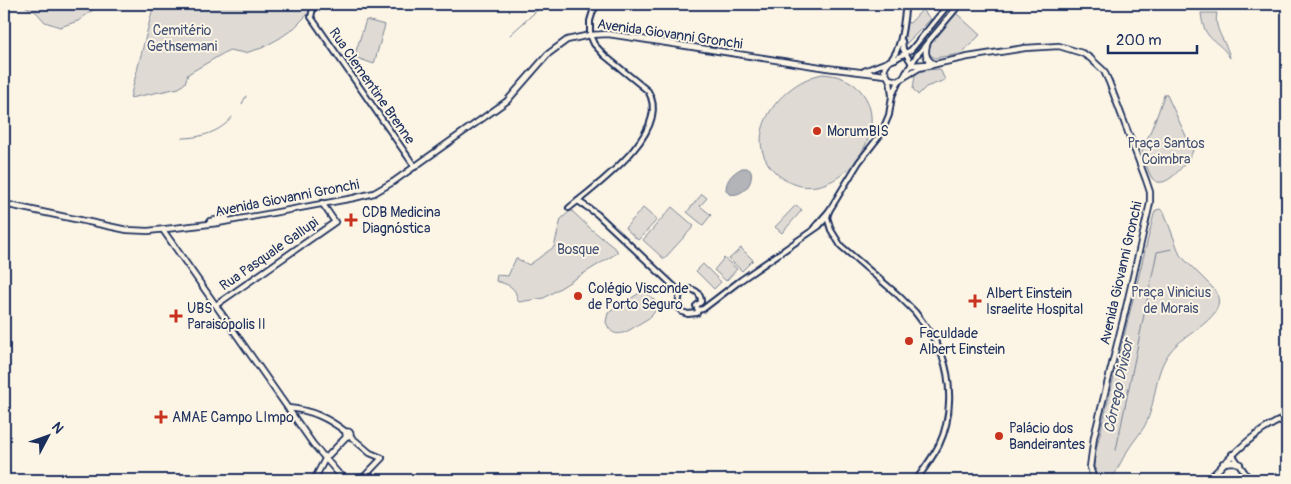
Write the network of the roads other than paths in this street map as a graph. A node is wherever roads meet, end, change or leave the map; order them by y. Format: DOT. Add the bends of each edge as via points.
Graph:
graph roads {
  1 [pos="314,4"];
  2 [pos="598,4"];
  3 [pos="906,4"];
  4 [pos="949,4"];
  5 [pos="960,4"];
  6 [pos="945,9"];
  7 [pos="950,15"];
  8 [pos="590,34"];
  9 [pos="901,34"];
  10 [pos="928,42"];
  11 [pos="908,53"];
  12 [pos="916,57"];
  13 [pos="891,60"];
  14 [pos="937,64"];
  15 [pos="912,65"];
  16 [pos="861,72"];
  17 [pos="905,75"];
  18 [pos="885,76"];
  19 [pos="890,80"];
  20 [pos="899,81"];
  21 [pos="892,96"];
  22 [pos="415,167"];
  23 [pos="578,201"];
  24 [pos="322,203"];
  25 [pos="4,204"];
  26 [pos="829,211"];
  27 [pos="232,218"];
  28 [pos="827,218"];
  29 [pos="218,223"];
  30 [pos="607,224"];
  31 [pos="197,225"];
  32 [pos="830,225"];
  33 [pos="820,226"];
  34 [pos="814,228"];
  35 [pos="163,230"];
  36 [pos="680,292"];
  37 [pos="702,300"];
  38 [pos="714,300"];
  39 [pos="216,305"];
  40 [pos="698,310"];
  41 [pos="288,408"];
  42 [pos="300,409"];
  43 [pos="293,416"];
  44 [pos="1287,417"];
  45 [pos="348,435"];
  46 [pos="1232,454"];
  47 [pos="325,459"];
  48 [pos="1223,463"];
  49 [pos="1240,464"];
  50 [pos="363,479"];
  51 [pos="1210,479"];
  52 [pos="314,480"];
  53 [pos="347,480"];
  54 [pos="916,480"];
  55 [pos="1094,480"];
  56 [pos="1250,480"];
  1 -- 22 [label="street, Rua Clementine Brenne" via="311,17"];
  2 -- 8 [label="street" via="591,16"];
  3 -- 9 [label="street"];
  4 -- 6 [label="street"];
  5 -- 7 [label="street"];
  6 -- 7 [label="street" via="950,11"];
  6 -- 11 [label="street"];
  7 -- 10 [label="street"];
  8 -- 16 [label="main road, Avenida Giovanni Gronchi"];
  8 -- 22 [label="main road, Avenida Giovanni Gronchi" via="560,44 507,101"];
  8 -- 23 [label="street" via="599,51 648,91 654,112 632,152"];
  9 -- 11 [label="street" via="902,46"];
  9 -- 13 [label="street"];
  10 -- 12 [label="street"];
  10 -- 14 [label="main road" via="927,58"];
  11 -- 12 [label="street"];
  11 -- 13 [label="street"];
  11 -- 15 [label="street"];
  12 -- 15 [label="street"];
  13 -- 16 [label="main road"];
  13 -- 18 [label="main road" via="884,68"];
  14 -- 15 [label="main road, Avenida Giovanni Gronchi"];
  14 -- 17 [label="main road, Avenida Giovanni Gronchi"];
  14 -- 55 [label="main road, Avenida Giovanni Gronchi" via="1025,48 1050,45 1069,48 1090,58 1104,71 1125,122 1150,192 1150,207 1094,437 1090,467"];
  15 -- 17 [label="street"];
  16 -- 18 [label="main road, Avenida Giovanni Gronchi"];
  17 -- 20 [label="main road, Avenida Giovanni Gronchi"];
  18 -- 19 [label="main road"];
  19 -- 20 [label="main road"];
  19 -- 21 [label="street"];
  20 -- 21 [label="street"];
  21 -- 26 [label="street" via="890,115 881,134 859,162"];
  22 -- 24 [label="main road, Avenida Giovanni Gronchi" via="380,189"];
  23 -- 30 [label="street"];
  23 -- 30 [label="street" via="569,208 576,205 586,207"];
  24 -- 27 [label="main road, Avenida Giovanni Gronchi"];
  24 -- 29 [label="main road, Avenida Giovanni Gronchi"];
  24 -- 39 [label="main road, Rua Pasquale Gallupi" via="335,222"];
  25 -- 35 [label="main road, Avenida Giovanni Gronchi" via="127,230"];
  26 -- 28 [label="street"];
  26 -- 34 [label="street"];
  27 -- 29 [label="main road"];
  27 -- 31 [label="main road, Avenida Giovanni Gronchi"];
  28 -- 32 [label="street"];
  28 -- 33 [label="street"];
  29 -- 31 [label="main road, Avenida Giovanni Gronchi"];
  30 -- 36 [label="street"];
  31 -- 35 [label="main road, Avenida Giovanni Gronchi"];
  32 -- 33 [label="street"];
  32 -- 54 [label="street" via="841,246 916,312 942,354 949,388 948,416 940,444"];
  33 -- 34 [label="street"];
  34 -- 38 [label="street"];
  35 -- 39 [label="main road"];
  36 -- 37 [label="street" via="692,289"];
  36 -- 40 [label="street" via="678,306 682,312 693,314"];
  37 -- 38 [label="street"];
  37 -- 40 [label="street" via="696,306"];
  38 -- 40 [label="street"];
  39 -- 41 [label="main road"];
  41 -- 42 [label="main road"];
  41 -- 43 [label="main road"];
  42 -- 43 [label="main road"];
  42 -- 45 [label="main road" via="324,417"];
  43 -- 47 [label="main road"];
  44 -- 46 [label="main road" via="1262,430"];
  45 -- 47 [label="main road"];
  45 -- 50 [label="main road" via="370,453 382,458"];
  46 -- 48 [label="main road"];
  46 -- 49 [label="street"];
  47 -- 52 [label="main road"];
  47 -- 53 [label="main road"];
  48 -- 49 [label="main road"];
  48 -- 51 [label="main road"];
  49 -- 56 [label="street"];
}
